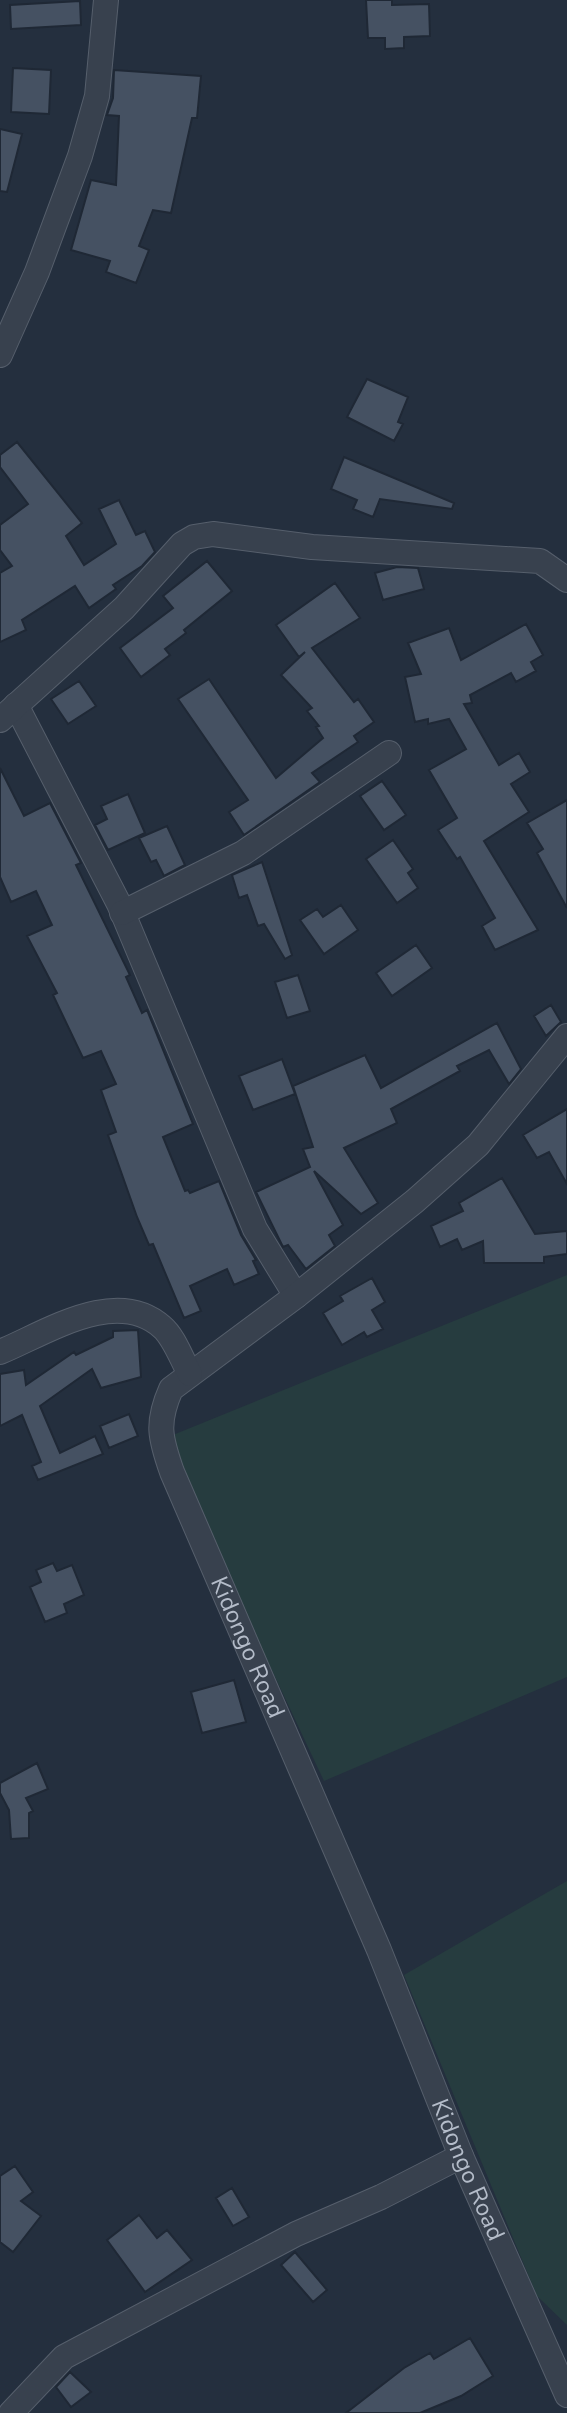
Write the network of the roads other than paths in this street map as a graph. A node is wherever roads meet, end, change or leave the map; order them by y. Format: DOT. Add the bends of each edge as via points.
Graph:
graph roads {
  1 [pos="106,0"];
  2 [pos="0,355"];
  3 [pos="567,580"];
  4 [pos="8,713"];
  5 [pos="389,753"];
  6 [pos="122,913"];
  7 [pos="567,1036"];
  8 [pos="296,1296"];
  9 [pos="0,1352"];
  10 [pos="190,1374"];
  11 [pos="461,2156"];
  12 [pos="567,2395"];
  13 [pos="11,2413"];
  1 -- 2 [label="street" via="97,96 80,156"];
  3 -- 4 [label="street" via="540,561 312,547 213,534 194,537"];
  4 -- 6 [label="street"];
  5 -- 6 [label="street" via="243,853"];
  6 -- 8 [label="street" via="255,1229"];
  7 -- 8 [label="street, Kidongo Road" via="478,1145"];
  8 -- 10 [label="street, Kidongo Road"];
  9 -- 10 [label="street" via="89,1315 131,1310 164,1328"];
  10 -- 11 [label="street, Kidongo Road" via="171,1388 163,1407 160,1440 379,1951"];
  11 -- 12 [label="street, Kidongo Road"];
  11 -- 13 [label="street" via="296,2234 64,2357"];
}
